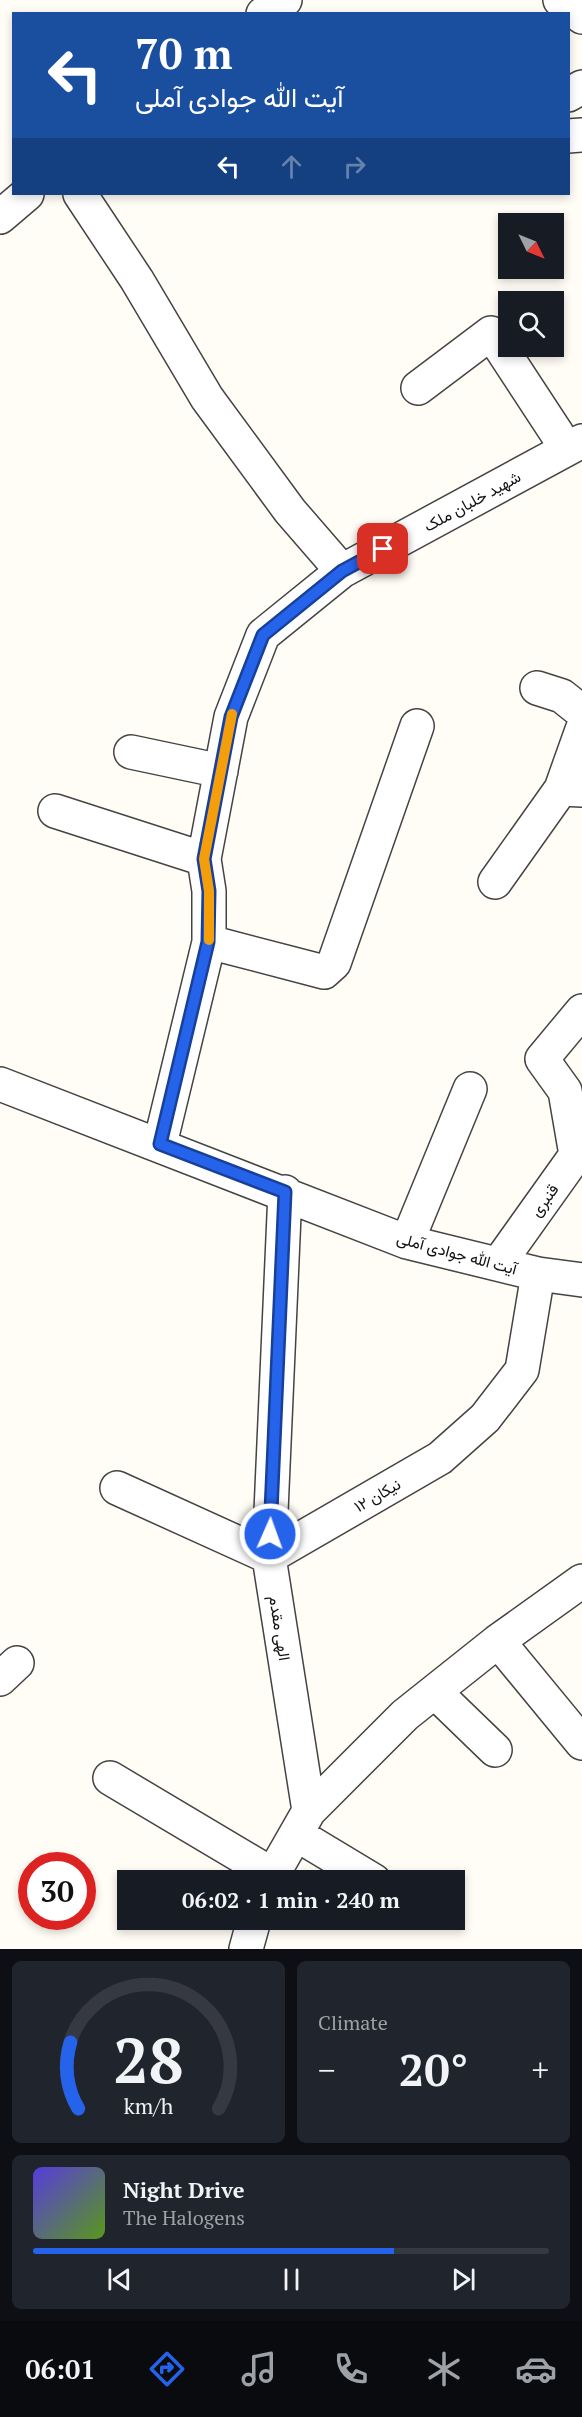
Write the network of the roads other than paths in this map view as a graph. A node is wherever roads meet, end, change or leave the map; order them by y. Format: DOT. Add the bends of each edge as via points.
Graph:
graph roads {
  1 [pos="285,0"];
  2 [pos="560,0"];
  3 [pos="266,12"];
  4 [pos="582,17"];
  5 [pos="26,195"];
  6 [pos="81,195"];
  7 [pos="0,217"];
  8 [pos="418,388"];
  9 [pos="574,445"];
  10 [pos="342,571"];
  11 [pos="537,688"];
  12 [pos="582,712"];
  13 [pos="417,726"];
  14 [pos="582,730"];
  15 [pos="131,753"];
  16 [pos="221,771"];
  17 [pos="572,789"];
  18 [pos="55,811"];
  19 [pos="204,859"];
  20 [pos="495,882"];
  21 [pos="208,942"];
  22 [pos="582,1011"];
  23 [pos="0,1084"];
  24 [pos="470,1089"];
  25 [pos="160,1144"];
  26 [pos="285,1192"];
  27 [pos="407,1242"];
  28 [pos="499,1263"];
  29 [pos="538,1274"];
  30 [pos="582,1280"];
  31 [pos="117,1488"];
  32 [pos="269,1557"];
  33 [pos="582,1581"];
  34 [pos="498,1641"];
  35 [pos="435,1692"];
  36 [pos="582,1743"];
  37 [pos="495,1750"];
  38 [pos="110,1778"];
  39 [pos="303,1822"];
  40 [pos="258,1870"];
  41 [pos="276,1870"];
  42 [pos="361,1870"];
  43 [pos="251,1930"];
  44 [pos="246,1949"];
  1 -- 3 [label="street"];
  2 -- 4 [label="street"];
  5 -- 7 [label="street"];
  6 -- 10 [label="street" via="207,398 290,511"];
  8 -- 9 [label="street" via="490,333"];
  9 -- 10 [label="street, شهید خلبان ملک"];
  10 -- 16 [label="street, شهید خلبان ملک" via="263,635 231,717"];
  11 -- 12 [label="street" via="562,696"];
  13 -- 21 [label="street" via="330,969 324,972"];
  14 -- 17 [label="street"];
  15 -- 16 [label="street"];
  16 -- 19 [label="street, شهید خلبان ملک"];
  17 -- 20 [label="street"];
  18 -- 19 [label="street"];
  19 -- 21 [label="street, شهید خلبان ملک" via="209,891"];
  21 -- 25 [label="street, شهید خلبان ملک"];
  22 -- 28 [label="street, قنبری" via="542,1059 565,1091 576,1155"];
  23 -- 25 [label="street, آیت الله جوادی آملی"];
  24 -- 27 [label="street"];
  25 -- 26 [label="street, آیت الله جوادی آملی"];
  26 -- 27 [label="street, آیت الله جوادی آملی"];
  26 -- 32 [label="street, الهی مقدم"];
  27 -- 28 [label="street, آیت الله جوادی آملی"];
  28 -- 29 [label="street, آیت الله جوادی آملی"];
  29 -- 30 [label="street, آیت الله جوادی آملی"];
  29 -- 32 [label="street, نیکان ۱۲" via="522,1370 485,1418 440,1458"];
  31 -- 32 [label="street"];
  32 -- 39 [label="street, الهی مقدم"];
  33 -- 34 [label="street"];
  34 -- 35 [label="street"];
  34 -- 36 [label="street"];
  35 -- 37 [label="street"];
  35 -- 39 [label="street" via="405,1715"];
  38 -- 40 [label="street"];
  39 -- 41 [label="street"];
  39 -- 42 [label="street"];
  43 -- 44 [label="street"];
}
